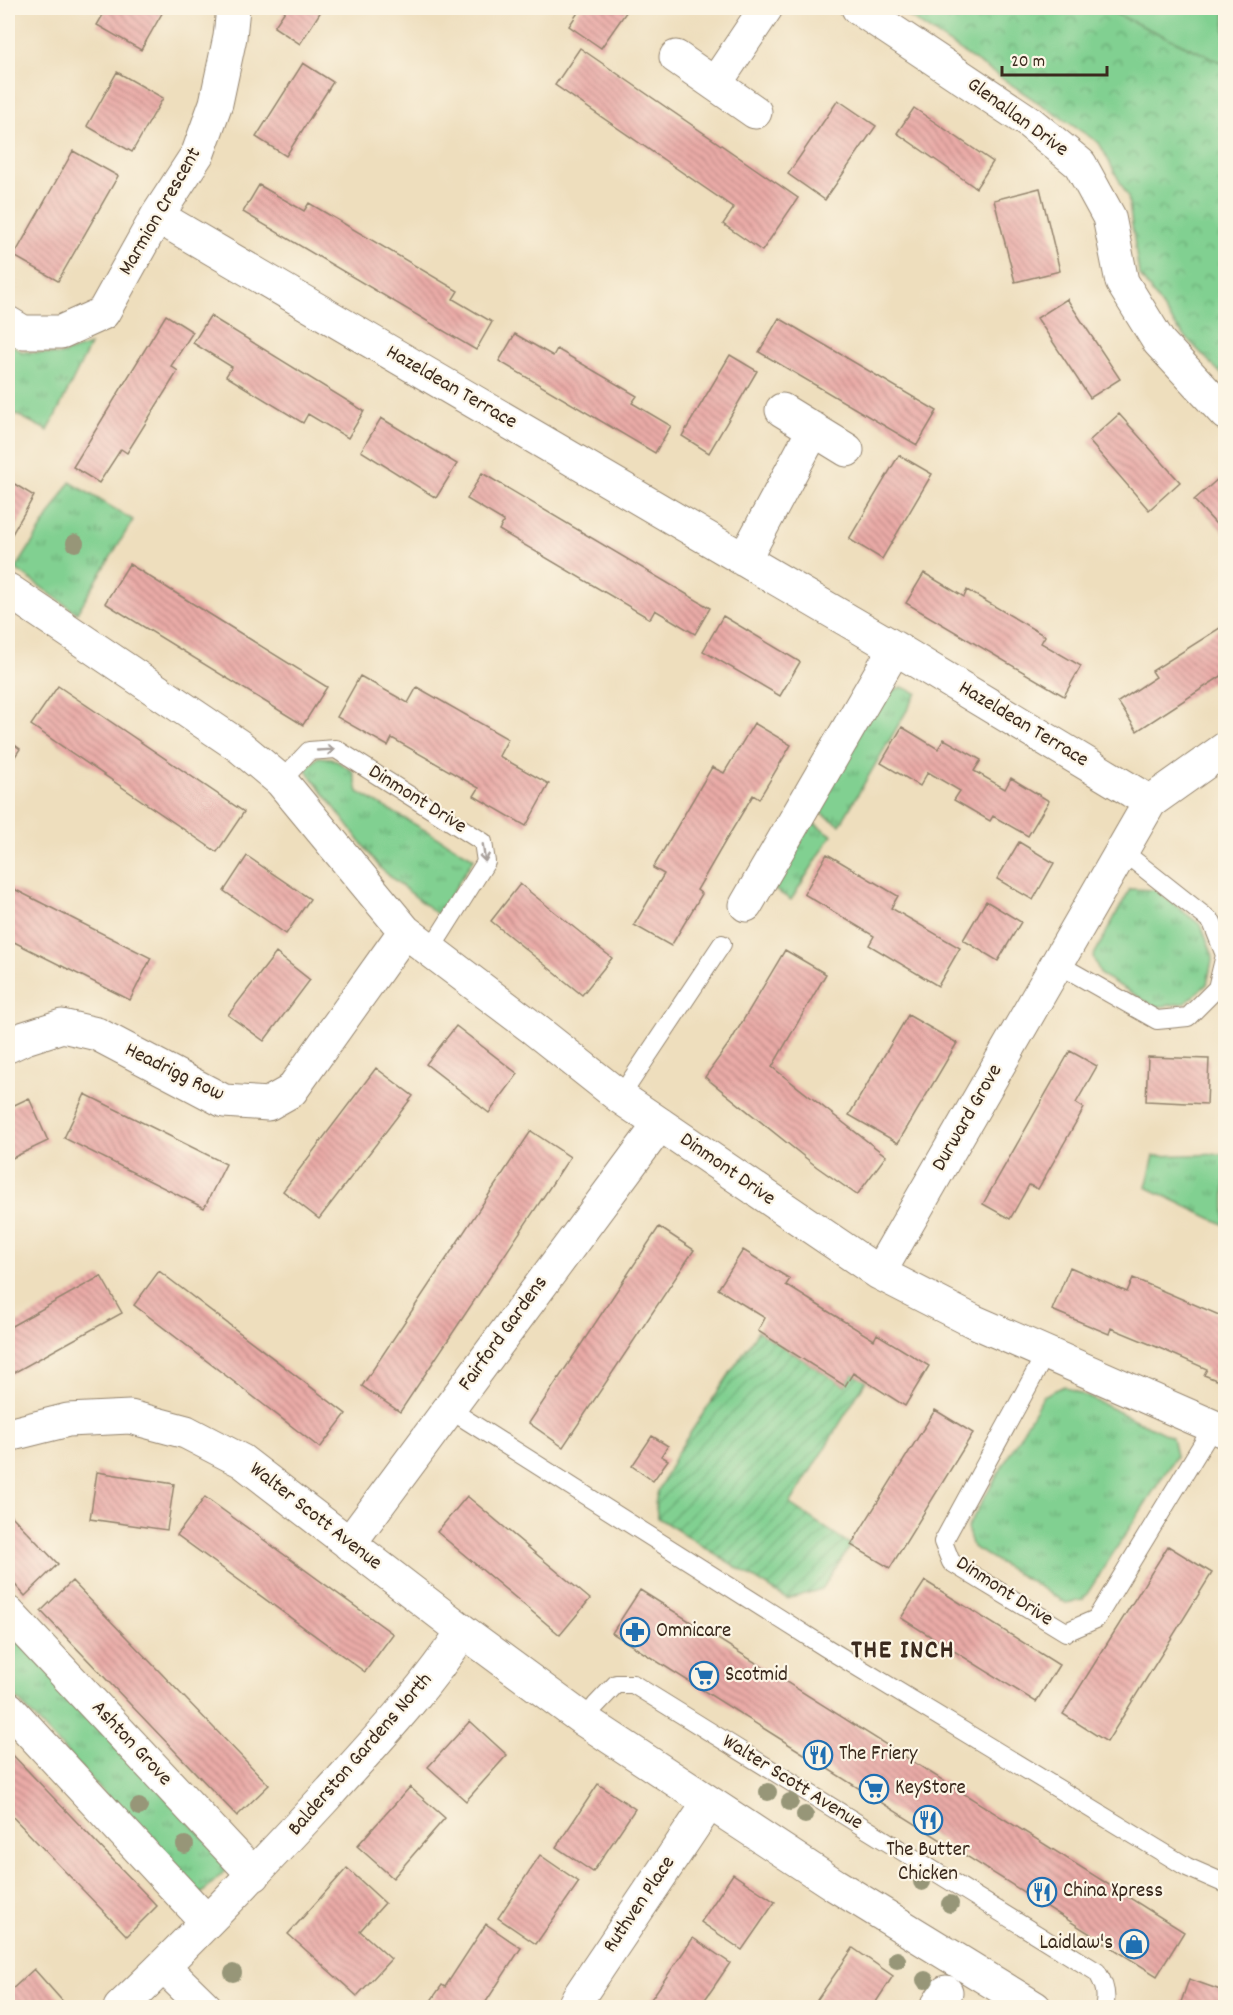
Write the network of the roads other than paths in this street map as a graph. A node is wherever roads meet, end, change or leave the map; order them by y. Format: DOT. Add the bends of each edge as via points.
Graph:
graph roads {
  1 [pos="233,8"];
  2 [pos="766,8"];
  3 [pos="858,8"];
  4 [pos="676,57"];
  5 [pos="715,84"];
  6 [pos="755,112"];
  7 [pos="157,216"];
  8 [pos="8,323"];
  9 [pos="782,410"];
  10 [pos="1226,414"];
  11 [pos="814,429"];
  12 [pos="847,450"];
  13 [pos="744,560"];
  14 [pos="8,590"];
  15 [pos="895,648"];
  16 [pos="1226,748"];
  17 [pos="281,782"];
  18 [pos="1150,802"];
  19 [pos="1121,850"];
  20 [pos="746,905"];
  21 [pos="418,940"];
  22 [pos="722,944"];
  23 [pos="1058,964"];
  24 [pos="8,1046"];
  25 [pos="620,1097"];
  26 [pos="660,1124"];
  27 [pos="879,1273"];
  28 [pos="1046,1353"];
  29 [pos="449,1409"];
  30 [pos="1219,1429"];
  31 [pos="8,1435"];
  32 [pos="349,1544"];
  33 [pos="8,1612"];
  34 [pos="464,1631"];
  35 [pos="8,1708"];
  36 [pos="584,1720"];
  37 [pos="709,1803"];
  38 [pos="254,1875"];
  39 [pos="1226,1884"];
  40 [pos="207,1922"];
  41 [pos="163,1966"];
  42 [pos="120,2007"];
  43 [pos="206,2007"];
  44 [pos="573,2007"];
  45 [pos="1035,2007"];
  46 [pos="1104,2007"];
  1 -- 7 [label="street, Marmion Crescent" via="216,103 198,153"];
  2 -- 5 [label="street"];
  3 -- 10 [label="street, Glenallan Drive" via="1029,122 1080,164 1109,217 1122,282 1159,342"];
  4 -- 5 [label="street"];
  5 -- 6 [label="street"];
  7 -- 8 [label="street, Marmion Crescent" via="103,313 61,333 22,332"];
  7 -- 13 [label="street, Hazeldean Terrace"];
  9 -- 11 [label="street"];
  11 -- 12 [label="street"];
  11 -- 13 [label="street"];
  13 -- 15 [label="street, Hazeldean Terrace"];
  14 -- 17 [label="street, Dinmont Drive" via="239,746"];
  15 -- 18 [label="street, Hazeldean Terrace"];
  15 -- 20 [label="street"];
  16 -- 18 [label="street, Durward Grove"];
  17 -- 21 [label="street, Dinmont Drive"];
  17 -- 21 [label="lane, Dinmont Drive, one-way" via="309,751 336,749 483,842 486,862"];
  18 -- 19 [label="street, Durward Grove"];
  19 -- 23 [label="street, Durward Grove"];
  19 -- 23 [label="lane" via="1212,922 1225,955 1217,988 1188,1017 1158,1020"];
  21 -- 24 [label="street, Headrigg Row" via="291,1091 268,1104 224,1101 97,1034 62,1026"];
  21 -- 25 [label="street, Dinmont Drive"];
  22 -- 25 [label="lane"];
  23 -- 27 [label="street, Durward Grove"];
  25 -- 26 [label="street, Dinmont Drive"];
  26 -- 27 [label="street, Dinmont Drive"];
  26 -- 29 [label="street, Fairford Gardens"];
  27 -- 28 [label="street, Dinmont Drive"];
  28 -- 30 [label="street, Dinmont Drive"];
  28 -- 30 [label="lane, Dinmont Drive" via="943,1542 951,1563 1066,1632 1096,1619"];
  29 -- 32 [label="street, Fairford Gardens"];
  29 -- 39 [label="lane" via="848,1661 1187,1867"];
  31 -- 32 [label="street, Walter Scott Avenue" via="68,1419 130,1417 186,1432 242,1461"];
  32 -- 34 [label="street, Walter Scott Avenue"];
  33 -- 38 [label="street, Ashton Grove"];
  34 -- 36 [label="street, Walter Scott Avenue"];
  34 -- 38 [label="street, Balderston Gardens North" via="399,1715"];
  35 -- 40 [label="street"];
  36 -- 37 [label="street, Walter Scott Avenue"];
  36 -- 46 [label="lane, Walter Scott Avenue" via="616,1684 633,1684 1097,1972 1104,1984"];
  37 -- 44 [label="street, Ruthven Place"];
  37 -- 45 [label="street, Walter Scott Avenue"];
  38 -- 40 [label="street, Balderston Gardens North"];
  40 -- 41 [label="street, Balderston Gardens North"];
  41 -- 42 [label="street, Balderston Gardens North"];
  41 -- 43 [label="street"];
}
